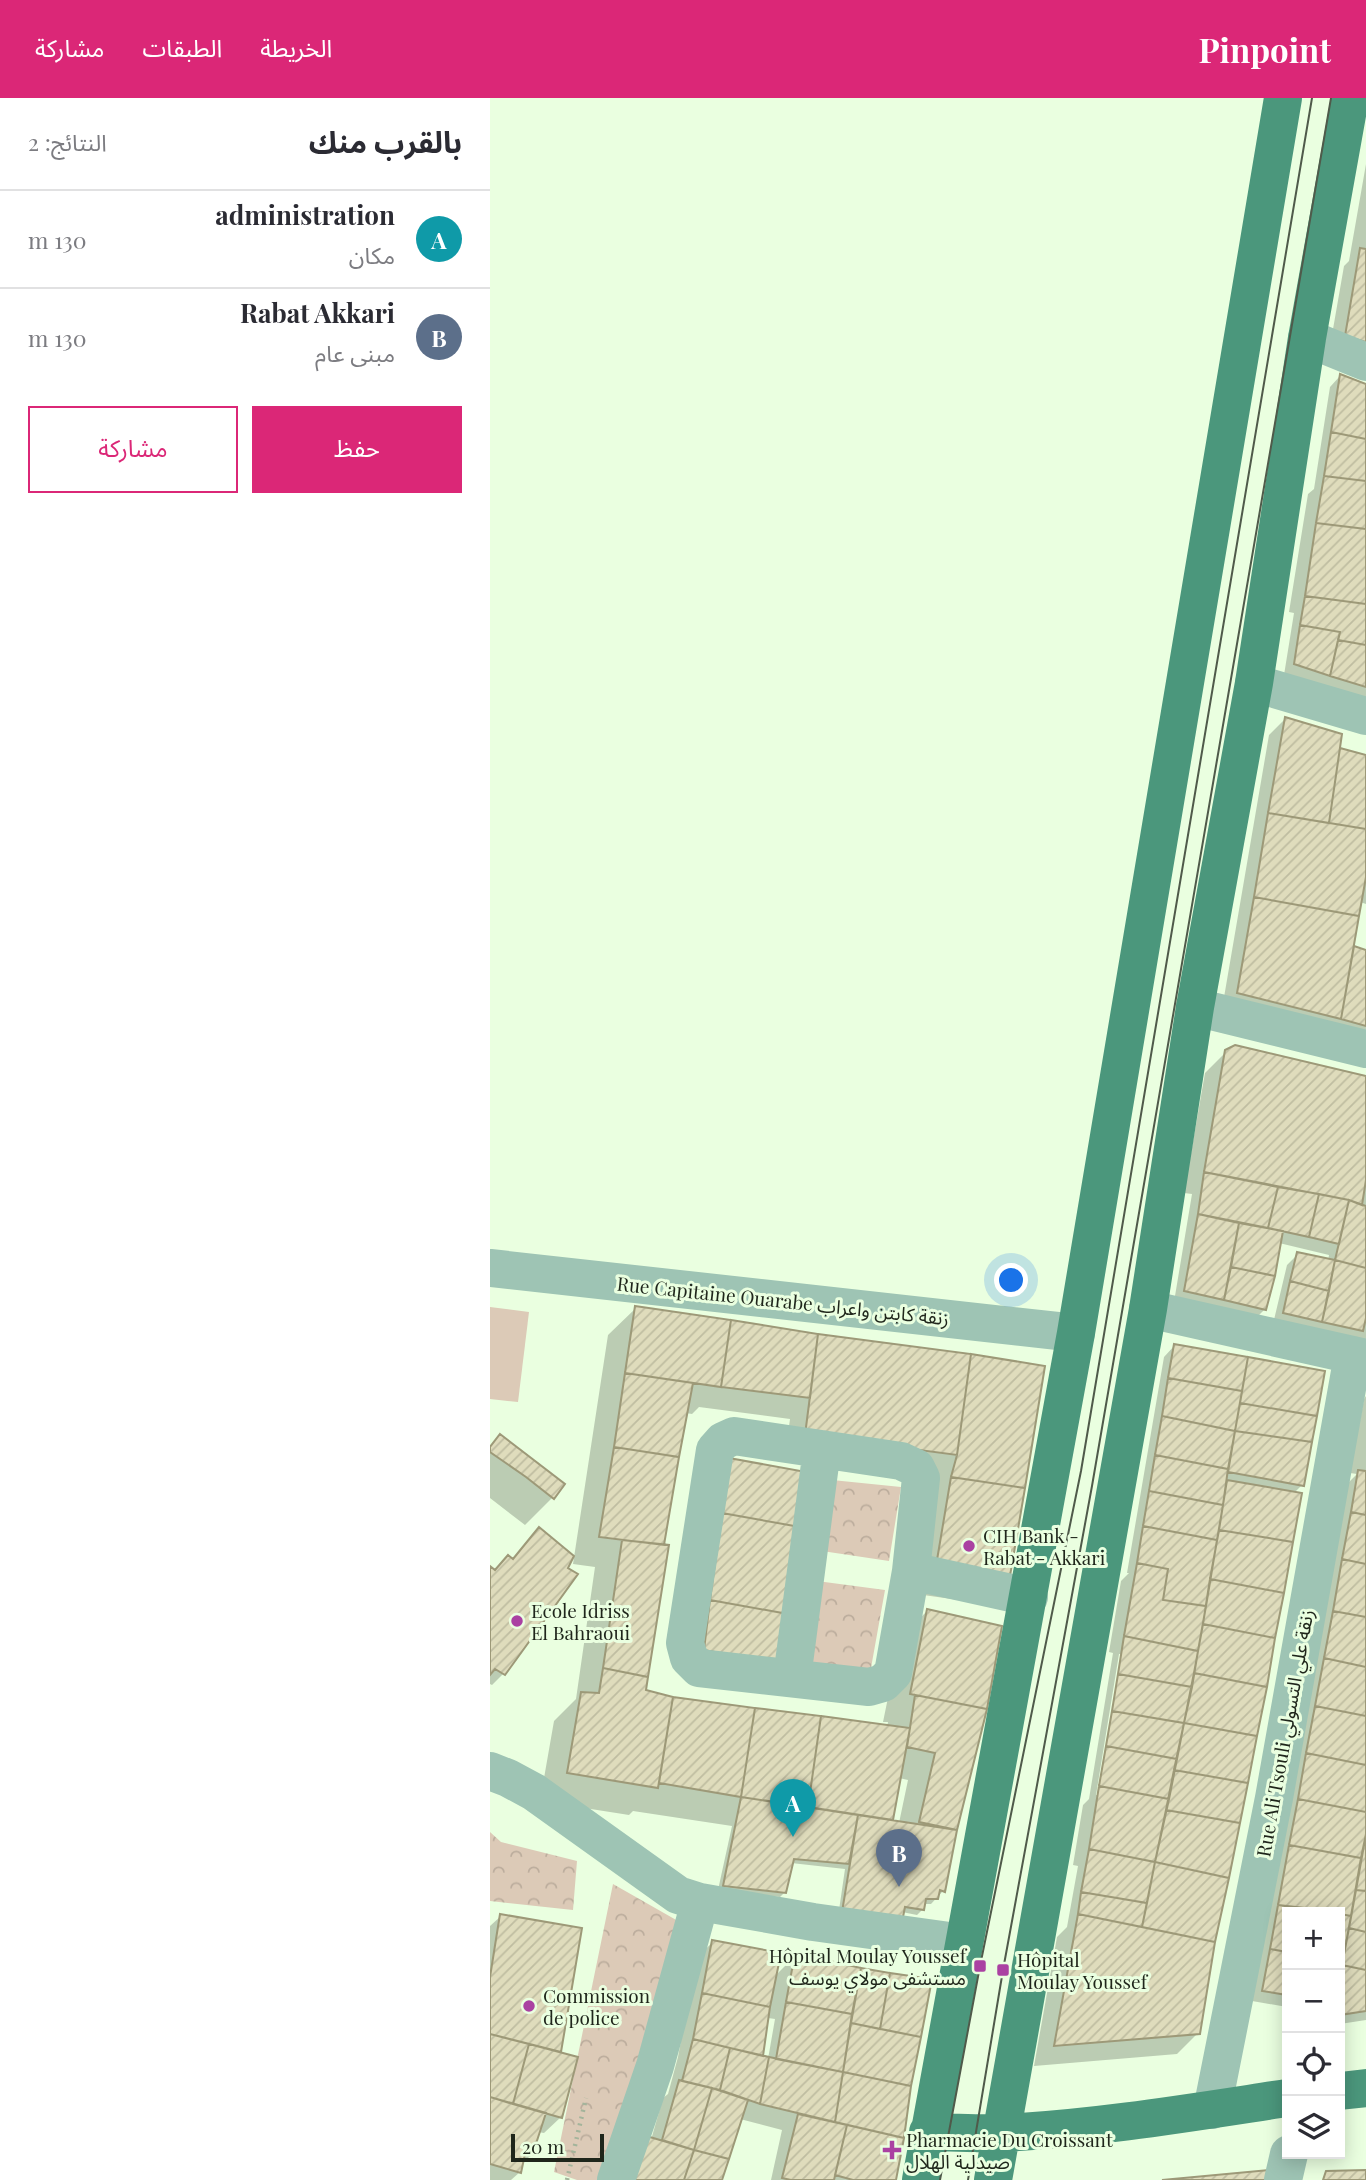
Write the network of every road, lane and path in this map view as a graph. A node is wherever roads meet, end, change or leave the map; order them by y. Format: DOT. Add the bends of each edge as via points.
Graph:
graph roads {
  1 [pos="1283,98"];
  2 [pos="1350,98"];
  3 [pos="1307,338"];
  4 [pos="1366,362"];
  5 [pos="1254,683"];
  6 [pos="1366,716"];
  7 [pos="1195,1007"];
  8 [pos="1366,1049"];
  9 [pos="490,1268"];
  10 [pos="1148,1310"];
  11 [pos="1076,1333"];
  12 [pos="1359,1356"];
  13 [pos="822,1449"];
  14 [pos="911,1571"];
  15 [pos="1029,1597"];
  16 [pos="792,1678"];
  17 [pos="490,1771"];
  18 [pos="700,1902"];
  19 [pos="964,1943"];
  20 [pos="1366,2088"];
  21 [pos="1345,2090"];
  22 [pos="586,2098"];
  23 [pos="1282,2099"];
  24 [pos="1212,2110"];
  25 [pos="928,2132"];
  26 [pos="1003,2133"];
  27 [pos="1288,2159"];
  28 [pos="568,2180"];
  29 [pos="616,2180"];
  30 [pos="920,2180"];
  31 [pos="993,2180"];
  32 [pos="1283,2180"];
  1 -- 11 [label="main road"];
  2 -- 3 [label="main road"];
  3 -- 4 [label="street"];
  3 -- 5 [label="main road"];
  5 -- 6 [label="street"];
  5 -- 7 [label="main road"];
  7 -- 8 [label="street"];
  7 -- 10 [label="main road"];
  9 -- 11 [label="street, Rue Capitaine Ouarabe زنقة كابتن واعراب"];
  10 -- 12 [label="street"];
  10 -- 26 [label="main road"];
  11 -- 15 [label="main road"];
  12 -- 24 [label="street, Rue Ali Tsouli زنقة علي التسولي"];
  13 -- 14 [label="street" via="901,1461 916,1468 921,1478"];
  13 -- 16 [label="street"];
  13 -- 16 [label="street" via="734,1436 715,1450 685,1643 689,1658 699,1668"];
  14 -- 15 [label="street"];
  14 -- 16 [label="street" via="892,1673 883,1683 869,1687"];
  15 -- 19 [label="main road"];
  17 -- 18 [label="street" via="534,1792 678,1895"];
  18 -- 19 [label="street"];
  18 -- 29 [label="street" via="655,2066"];
  19 -- 25 [label="main road"];
  20 -- 21 [label="main road"];
  22 -- 28 [label="path"];
  23 -- 24 [label="main road"];
  24 -- 26 [label="main road"];
  25 -- 26 [label="main road"];
  25 -- 30 [label="main road"];
  26 -- 31 [label="main road"];
  27 -- 32 [label="street"];
}
